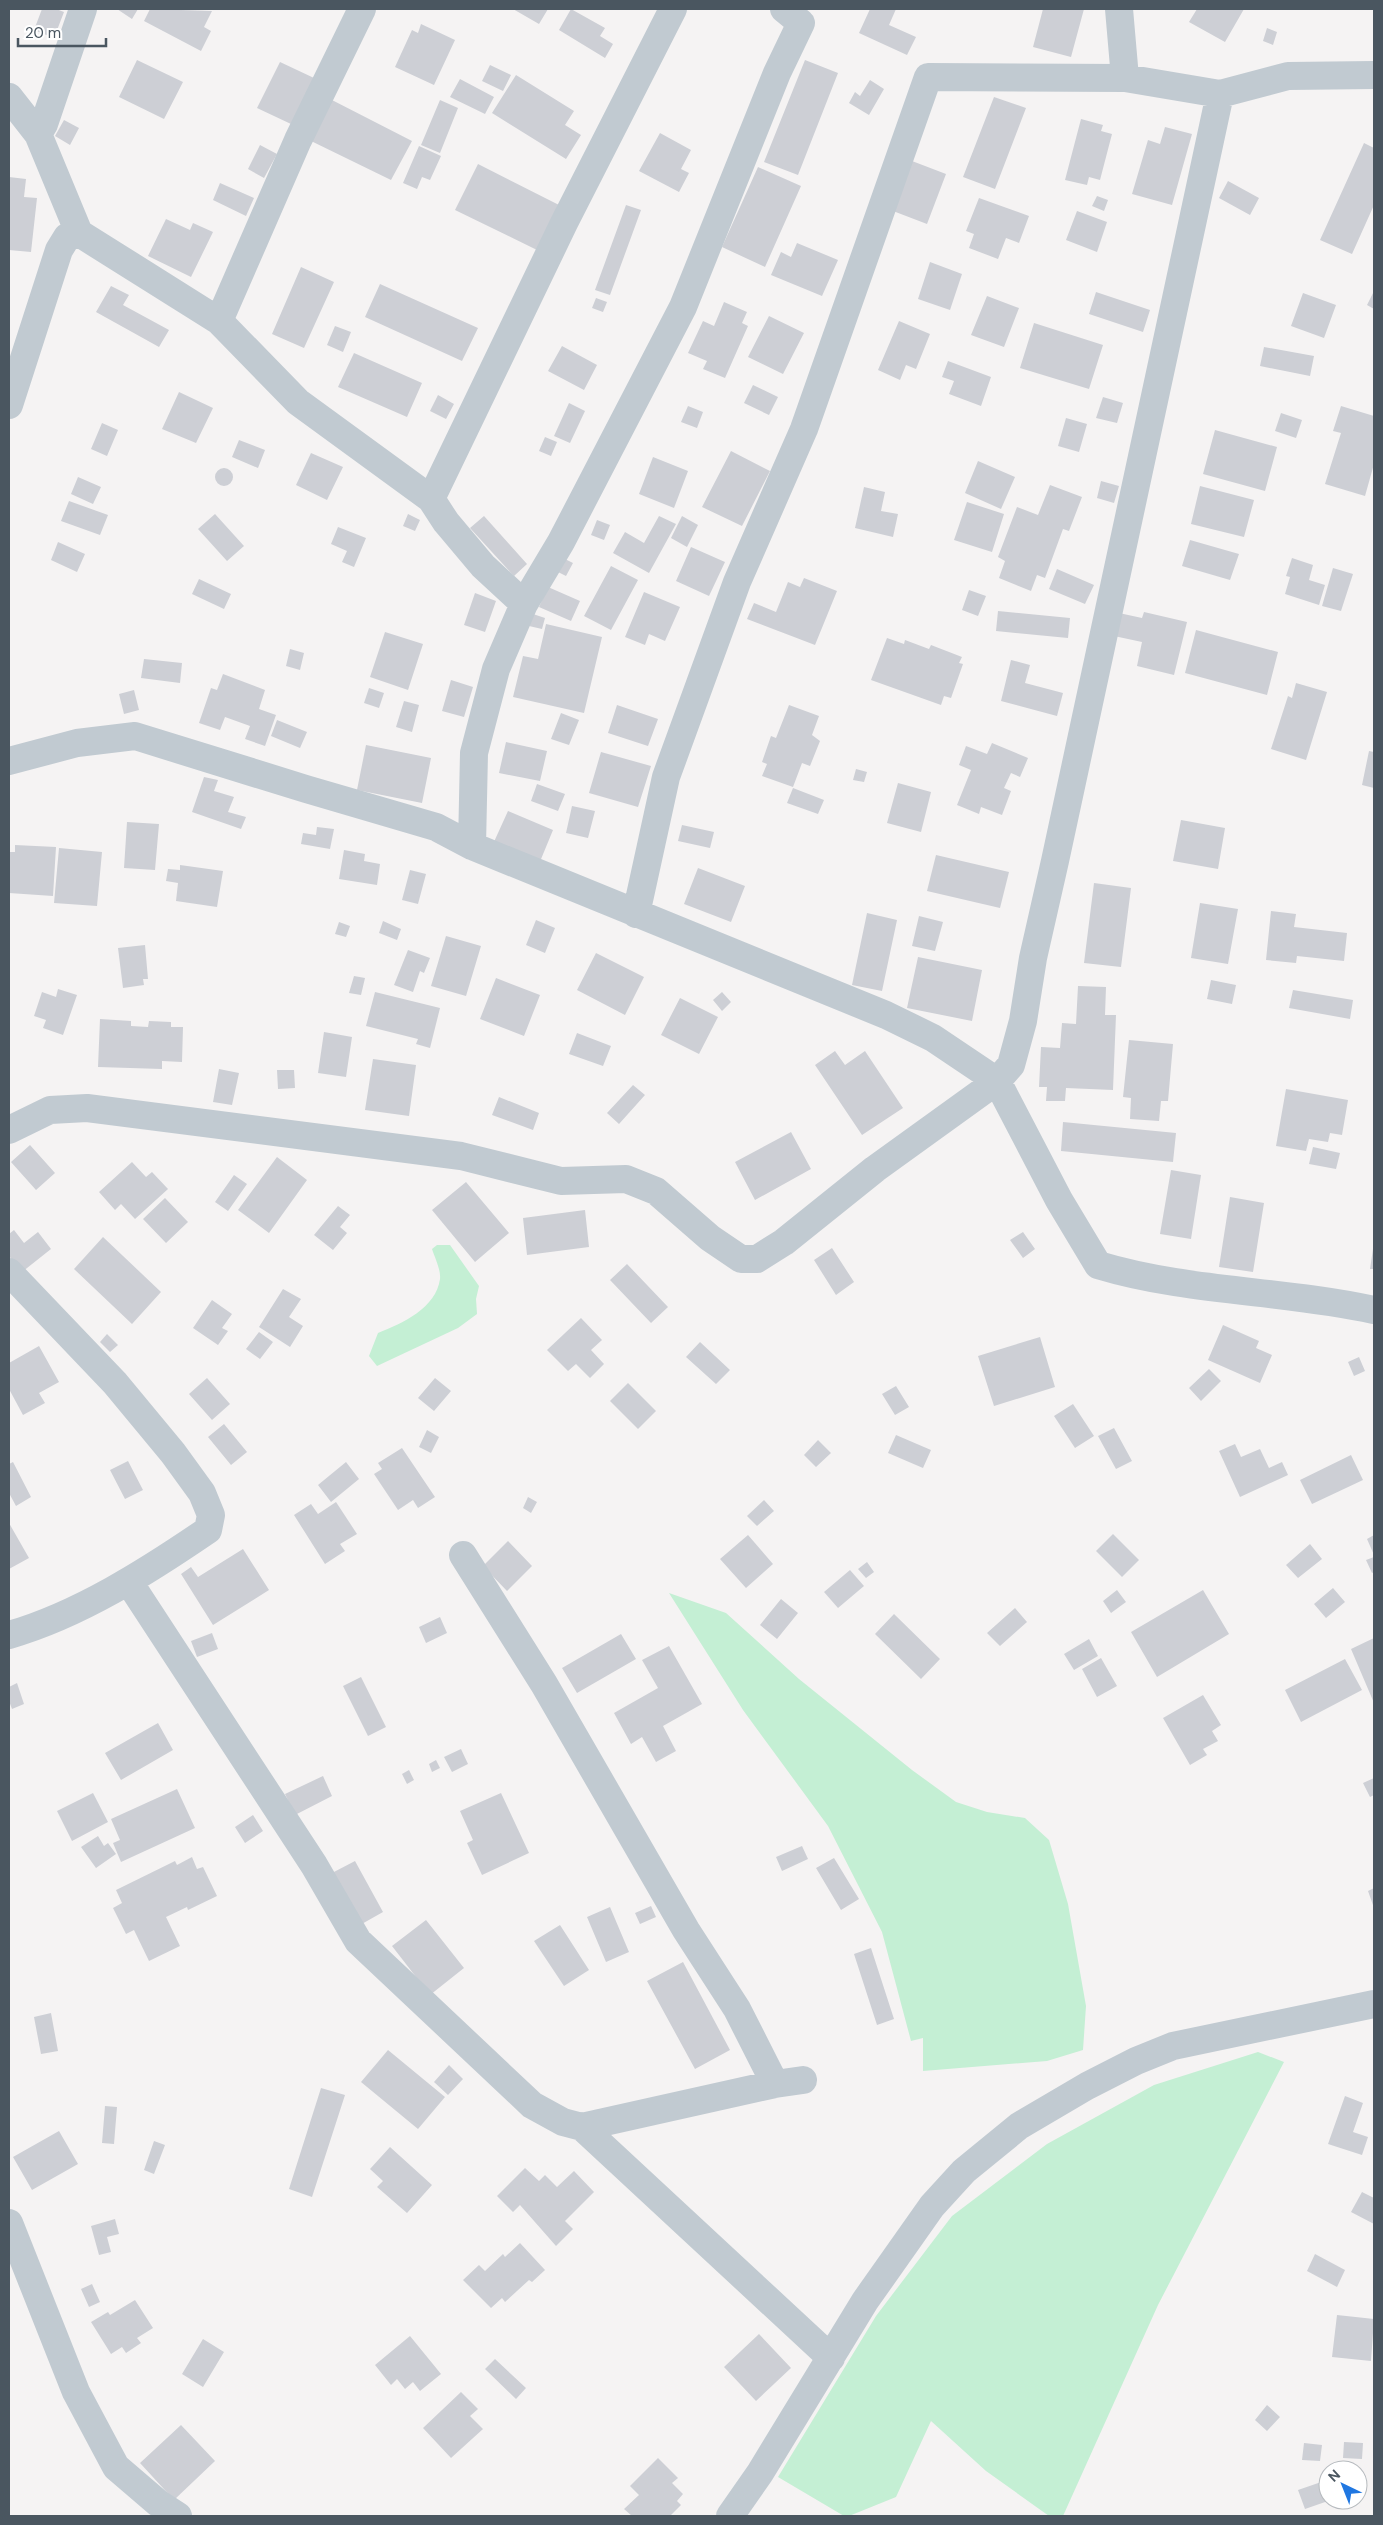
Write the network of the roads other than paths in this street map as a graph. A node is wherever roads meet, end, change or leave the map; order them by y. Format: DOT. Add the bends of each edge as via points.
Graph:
graph roads {
  1 [pos="83,9"];
  2 [pos="362,9"];
  3 [pos="673,9"];
  4 [pos="784,9"];
  5 [pos="1118,9"];
  6 [pos="1374,75"];
  7 [pos="1125,78"];
  8 [pos="1220,94"];
  9 [pos="9,97"];
  10 [pos="38,134"];
  11 [pos="79,233"];
  12 [pos="219,321"];
  13 [pos="9,405"];
  14 [pos="431,499"];
  15 [pos="524,604"];
  16 [pos="9,762"];
  17 [pos="472,846"];
  18 [pos="636,914"];
  19 [pos="997,1082"];
  20 [pos="9,1130"];
  21 [pos="9,1272"];
  22 [pos="1374,1310"];
  23 [pos="463,1555"];
  24 [pos="129,1582"];
  25 [pos="9,1635"];
  26 [pos="1374,2004"];
  27 [pos="803,2080"];
  28 [pos="775,2084"];
  29 [pos="582,2127"];
  30 [pos="9,2223"];
  31 [pos="831,2358"];
  32 [pos="178,2516"];
  33 [pos="730,2516"];
  1 -- 10 [label="street"];
  2 -- 12 [label="street" via="323,86"];
  3 -- 14 [label="street" via="564,223"];
  4 -- 15 [label="street" via="801,23 777,73 682,307 562,542"];
  5 -- 7 [label="street"];
  6 -- 8 [label="street" via="1288,76"];
  7 -- 8 [label="street"];
  7 -- 18 [label="street" via="928,77 804,429 734,591 672,759"];
  8 -- 19 [label="street" via="1033,958 1023,1021 1010,1065"];
  9 -- 10 [label="street"];
  10 -- 11 [label="street"];
  11 -- 12 [label="street"];
  11 -- 13 [label="street" via="67,237 59,250"];
  12 -- 14 [label="street" via="298,402"];
  14 -- 15 [label="street" via="446,522 484,566"];
  15 -- 17 [label="street" via="496,669 474,753"];
  16 -- 17 [label="street" via="77,743 135,736 436,827"];
  17 -- 18 [label="street"];
  18 -- 19 [label="street" via="886,1015 932,1038"];
  19 -- 20 [label="street" via="875,1169 784,1242 757,1258 749,1259 741,1259 710,1238 656,1192 626,1179 561,1181 461,1156 87,1108 50,1110"];
  19 -- 22 [label="street" via="1059,1200 1098,1265 1181,1282 1333,1301"];
  21 -- 24 [label="street" via="115,1383 202,1492 211,1515 208,1530"];
  23 -- 28 [label="street" via="544,1684 686,1930 737,2009"];
  24 -- 25 [label="street"];
  24 -- 29 [label="street" via="314,1866 358,1941 532,2105 563,2122"];
  26 -- 31 [label="street" via="1173,2046 1087,2086 1019,2126 964,2171 932,2206 865,2301"];
  27 -- 28 [label="street"];
  28 -- 29 [label="street"];
  29 -- 31 [label="street"];
  30 -- 32 [label="street" via="76,2392 116,2467"];
  31 -- 33 [label="street"];
}
